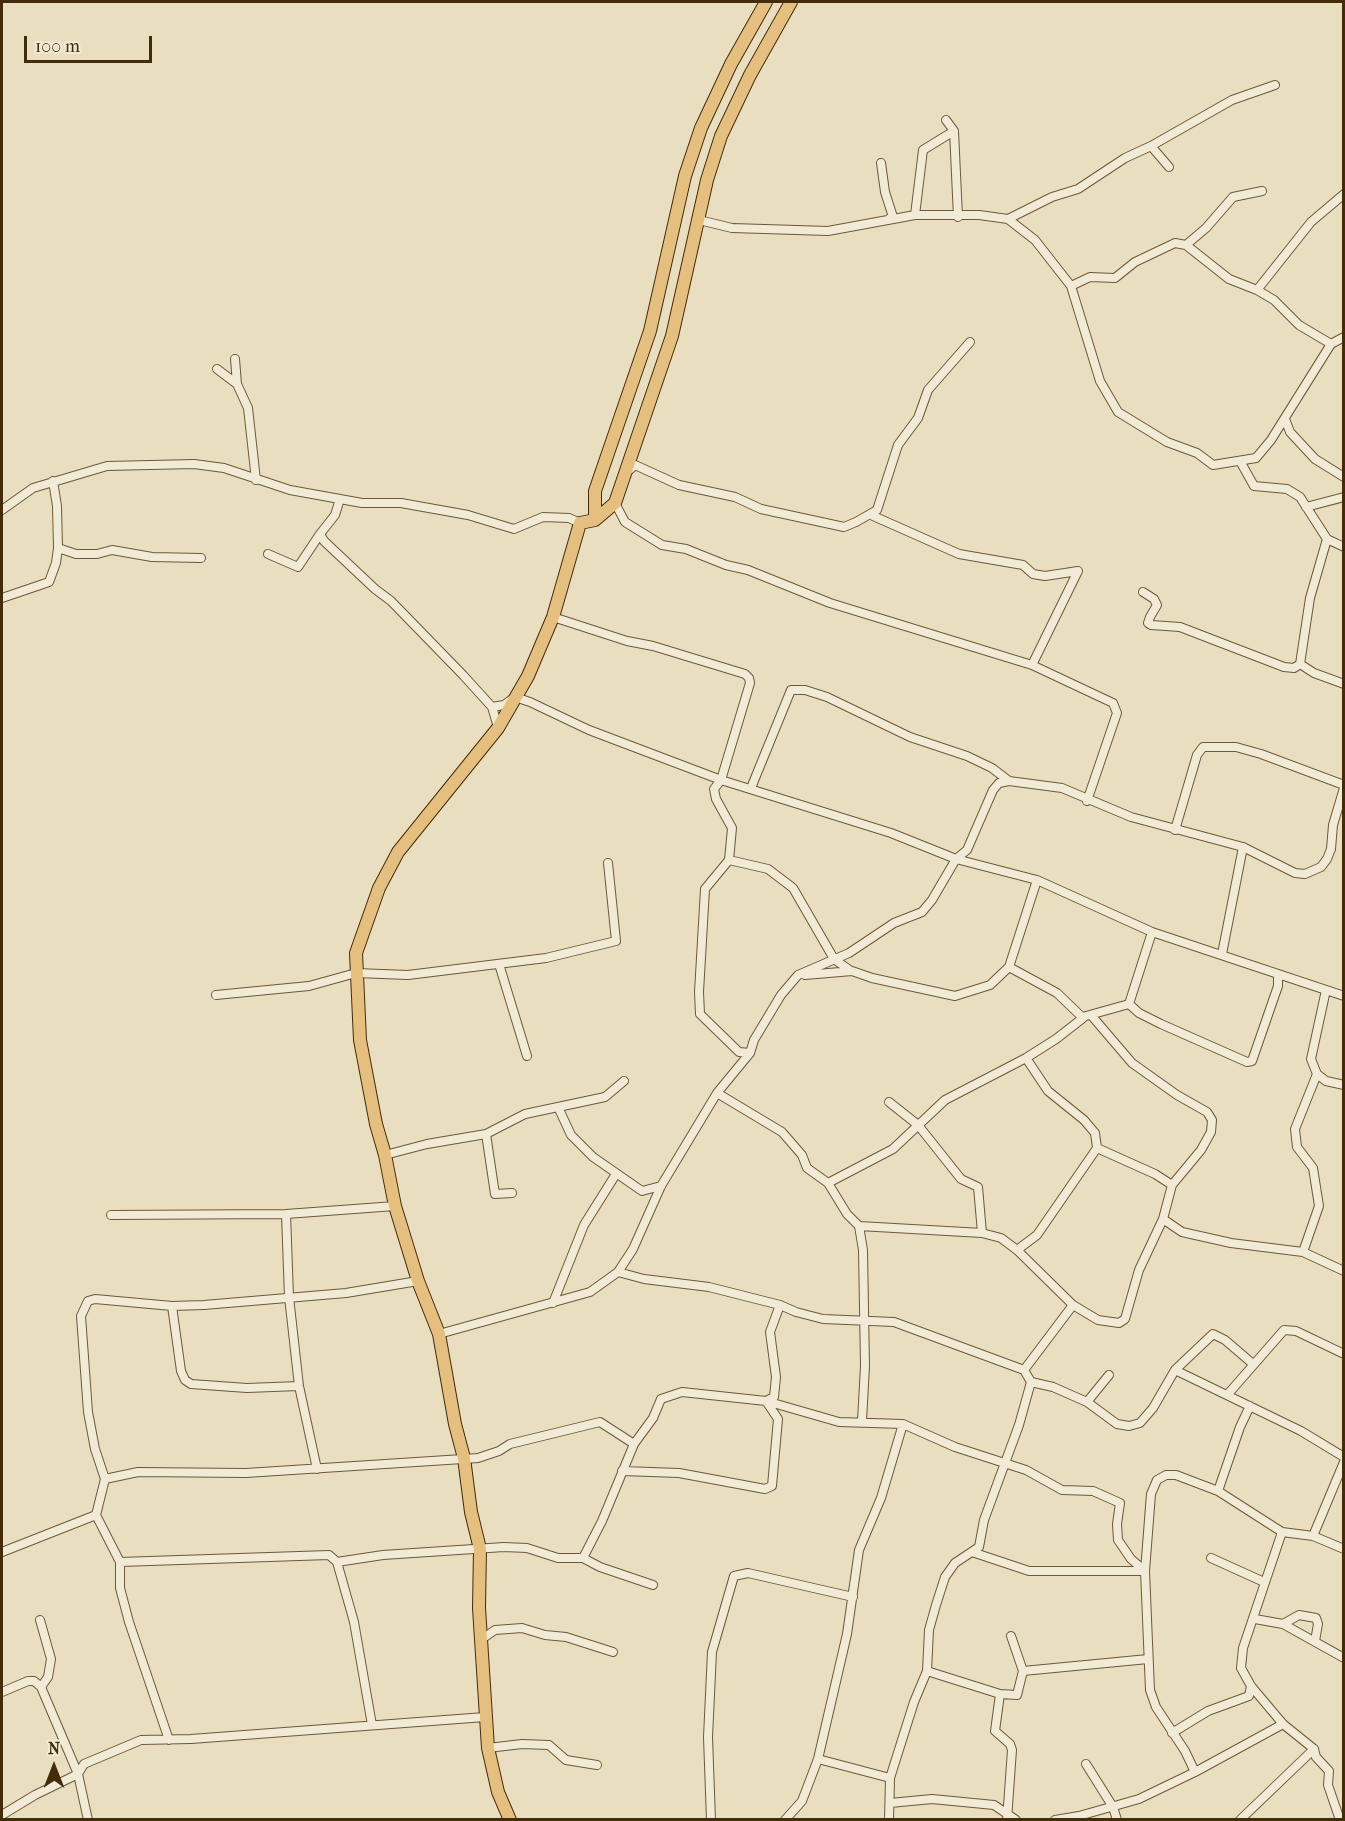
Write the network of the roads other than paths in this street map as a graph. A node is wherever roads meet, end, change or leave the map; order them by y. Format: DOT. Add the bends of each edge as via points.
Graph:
graph roads {
  1 [pos="765,2"];
  2 [pos="791,2"];
  3 [pos="1275,85"];
  4 [pos="946,120"];
  5 [pos="954,131"];
  6 [pos="1151,146"];
  7 [pos="881,163"];
  8 [pos="1169,167"];
  9 [pos="1262,191"];
  10 [pos="1344,194"];
  11 [pos="915,215"];
  12 [pos="958,217"];
  13 [pos="891,218"];
  14 [pos="1008,219"];
  15 [pos="699,220"];
  16 [pos="1186,245"];
  17 [pos="1071,286"];
  18 [pos="1257,290"];
  19 [pos="1344,337"];
  20 [pos="970,342"];
  21 [pos="1331,344"];
  22 [pos="235,360"];
  23 [pos="217,369"];
  24 [pos="237,384"];
  25 [pos="1285,419"];
  26 [pos="1240,461"];
  27 [pos="627,472"];
  28 [pos="1344,477"];
  29 [pos="256,480"];
  30 [pos="53,481"];
  31 [pos="1344,497"];
  32 [pos="340,499"];
  33 [pos="615,503"];
  34 [pos="1306,507"];
  35 [pos="2,510"];
  36 [pos="871,514"];
  37 [pos="595,520"];
  38 [pos="580,523"];
  39 [pos="320,534"];
  40 [pos="1327,539"];
  41 [pos="1344,547"];
  42 [pos="58,548"];
  43 [pos="268,554"];
  44 [pos="201,558"];
  45 [pos="1143,592"];
  46 [pos="2,598"];
  47 [pos="553,617"];
  48 [pos="1300,664"];
  49 [pos="1032,665"];
  50 [pos="1344,684"];
  51 [pos="515,697"];
  52 [pos="492,707"];
  53 [pos="498,728"];
  54 [pos="721,780"];
  55 [pos="1009,781"];
  56 [pos="1344,786"];
  57 [pos="751,788"];
  58 [pos="1086,801"];
  59 [pos="1175,830"];
  60 [pos="1243,847"];
  61 [pos="956,859"];
  62 [pos="729,860"];
  63 [pos="608,863"];
  64 [pos="1037,880"];
  65 [pos="1152,932"];
  66 [pos="1222,954"];
  67 [pos="834,959"];
  68 [pos="499,964"];
  69 [pos="1009,967"];
  70 [pos="852,971"];
  71 [pos="356,973"];
  72 [pos="798,975"];
  73 [pos="1278,976"];
  74 [pos="1326,990"];
  75 [pos="216,995"];
  76 [pos="1344,996"];
  77 [pos="1128,1004"];
  78 [pos="1087,1016"];
  79 [pos="750,1053"];
  80 [pos="527,1056"];
  81 [pos="1026,1058"];
  82 [pos="1317,1074"];
  83 [pos="624,1081"];
  84 [pos="1344,1085"];
  85 [pos="717,1094"];
  86 [pos="889,1102"];
  87 [pos="558,1107"];
  88 [pos="918,1125"];
  89 [pos="486,1134"];
  90 [pos="1097,1148"];
  91 [pos="386,1155"];
  92 [pos="616,1174"];
  93 [pos="828,1183"];
  94 [pos="1172,1185"];
  95 [pos="660,1186"];
  96 [pos="512,1193"];
  97 [pos="395,1206"];
  98 [pos="286,1214"];
  99 [pos="111,1215"];
  100 [pos="1163,1219"];
  101 [pos="859,1226"];
  102 [pos="982,1233"];
  103 [pos="1017,1250"];
  104 [pos="1303,1252"];
  105 [pos="1344,1271"];
  106 [pos="618,1272"];
  107 [pos="418,1281"];
  108 [pos="289,1297"];
  109 [pos="553,1303"];
  110 [pos="780,1305"];
  111 [pos="1073,1305"];
  112 [pos="172,1306"];
  113 [pos="863,1320"];
  114 [pos="439,1334"];
  115 [pos="1344,1354"];
  116 [pos="1253,1364"];
  117 [pos="1024,1370"];
  118 [pos="1175,1370"];
  119 [pos="1110,1375"];
  120 [pos="1031,1382"];
  121 [pos="299,1386"];
  122 [pos="1228,1394"];
  123 [pos="766,1401"];
  124 [pos="1087,1402"];
  125 [pos="1250,1406"];
  126 [pos="862,1421"];
  127 [pos="903,1424"];
  128 [pos="634,1444"];
  129 [pos="465,1458"];
  130 [pos="1344,1460"];
  131 [pos="1003,1464"];
  132 [pos="317,1469"];
  133 [pos="622,1471"];
  134 [pos="105,1479"];
  135 [pos="1218,1491"];
  136 [pos="96,1515"];
  137 [pos="1282,1532"];
  138 [pos="1313,1536"];
  139 [pos="480,1549"];
  140 [pos="1344,1549"];
  141 [pos="2,1552"];
  142 [pos="972,1552"];
  143 [pos="583,1558"];
  144 [pos="1210,1558"];
  145 [pos="120,1562"];
  146 [pos="337,1562"];
  147 [pos="1145,1571"];
  148 [pos="1264,1582"];
  149 [pos="653,1585"];
  150 [pos="853,1597"];
  151 [pos="1255,1619"];
  152 [pos="40,1620"];
  153 [pos="1283,1624"];
  154 [pos="1011,1636"];
  155 [pos="482,1639"];
  156 [pos="1315,1641"];
  157 [pos="613,1652"];
  158 [pos="1344,1658"];
  159 [pos="1148,1659"];
  160 [pos="927,1671"];
  161 [pos="1023,1671"];
  162 [pos="1251,1686"];
  163 [pos="41,1687"];
  164 [pos="2,1692"];
  165 [pos="1000,1694"];
  166 [pos="485,1717"];
  167 [pos="1283,1724"];
  168 [pos="372,1725"];
  169 [pos="1172,1733"];
  170 [pos="169,1740"];
  171 [pos="488,1748"];
  172 [pos="1314,1749"];
  173 [pos="818,1760"];
  174 [pos="1086,1764"];
  175 [pos="597,1765"];
  176 [pos="1195,1772"];
  177 [pos="78,1774"];
  178 [pos="890,1778"];
  179 [pos="890,1803"];
  180 [pos="1113,1807"];
  181 [pos="2,1815"];
  182 [pos="1007,1816"];
  183 [pos="88,1820"];
  184 [pos="510,1820"];
  185 [pos="711,1820"];
  186 [pos="785,1820"];
  187 [pos="889,1820"];
  188 [pos="1016,1820"];
  189 [pos="1055,1820"];
  190 [pos="1117,1820"];
  191 [pos="1240,1820"];
  192 [pos="1340,1820"];
  1 -- 37 [label="main road" via="700,128 650,331 595,491"];
  2 -- 15 [label="main road" via="721,136"];
  3 -- 6 [label="street" via="1232,100"];
  4 -- 5 [label="street"];
  5 -- 11 [label="street" via="923,150"];
  5 -- 12 [label="street"];
  6 -- 8 [label="street"];
  6 -- 14 [label="street" via="1078,189"];
  7 -- 13 [label="street"];
  9 -- 16 [label="street" via="1233,197"];
  10 -- 18 [label="street" via="1311,222"];
  11 -- 12 [label="street"];
  11 -- 13 [label="street"];
  12 -- 14 [label="street"];
  13 -- 15 [label="street" via="828,231 732,228"];
  14 -- 17 [label="street" via="1035,240"];
  15 -- 27 [label="main road" via="672,336"];
  16 -- 17 [label="street" via="1175,243 1135,262 1115,278 1090,277"];
  16 -- 18 [label="street" via="1229,279"];
  17 -- 26 [label="street" via="1100,381 1119,412 1214,465"];
  18 -- 21 [label="street" via="1274,300 1311,335"];
  19 -- 21 [label="street"];
  20 -- 36 [label="street" via="928,390 918,417 898,445 877,510"];
  21 -- 25 [label="street"];
  22 -- 24 [label="street"];
  23 -- 24 [label="street"];
  24 -- 29 [label="street" via="248,408"];
  25 -- 26 [label="street" via="1256,458"];
  25 -- 28 [label="street" via="1290,432 1315,459"];
  26 -- 34 [label="street" via="1254,486 1287,489 1300,497"];
  27 -- 33 [label="main road"];
  27 -- 36 [label="street" via="635,465 679,485 735,497 761,509 822,524 844,527"];
  29 -- 30 [label="street" via="207,465 124,464"];
  29 -- 32 [label="street"];
  30 -- 35 [label="street" via="33,488"];
  30 -- 42 [label="street"];
  31 -- 34 [label="street"];
  32 -- 38 [label="street" via="401,503 468,515 514,529 543,517 569,518"];
  32 -- 39 [label="street" via="335,515"];
  33 -- 37 [label="main road"];
  33 -- 49 [label="street" via="625,522 662,545 686,549 830,603"];
  34 -- 40 [label="street"];
  36 -- 49 [label="street" via="959,554 1023,565 1033,574 1045,576 1078,571"];
  37 -- 38 [label="main road"];
  38 -- 47 [label="main road"];
  39 -- 43 [label="street" via="297,567"];
  39 -- 52 [label="street" via="391,601"];
  40 -- 41 [label="street"];
  40 -- 48 [label="street" via="1310,598"];
  42 -- 44 [label="street" via="76,555 112,550 152,557"];
  42 -- 46 [label="street" via="48,582"];
  45 -- 48 [label="street" via="1156,602 1148,623 1151,625 1179,627 1284,667"];
  47 -- 51 [label="main road"];
  47 -- 54 [label="street" via="745,674 750,682"];
  48 -- 50 [label="street"];
  49 -- 58 [label="street" via="1116,707"];
  51 -- 52 [label="street"];
  51 -- 53 [label="main road"];
  51 -- 54 [label="street"];
  52 -- 53 [label="street"];
  53 -- 71 [label="main road" via="398,852 379,888 356,952"];
  54 -- 57 [label="street"];
  54 -- 62 [label="street" via="714,789 732,825"];
  55 -- 57 [label="street" via="967,756 910,737 827,697 791,690"];
  55 -- 58 [label="street" via="1062,788"];
  55 -- 61 [label="street" via="999,783 993,790 968,850"];
  56 -- 59 [label="street" via="1236,747 1203,747 1197,755"];
  56 -- 60 [label="street" via="1331,849 1314,872 1296,873"];
  57 -- 61 [label="street" via="891,833"];
  58 -- 59 [label="street"];
  59 -- 60 [label="street"];
  60 -- 66 [label="street"];
  61 -- 64 [label="street"];
  61 -- 67 [label="street" via="922,912 894,923"];
  62 -- 67 [label="street" via="768,869 793,888"];
  62 -- 79 [label="street" via="705,890 700,1014 739,1052"];
  63 -- 68 [label="street" via="616,941 546,958"];
  64 -- 65 [label="street"];
  64 -- 69 [label="street"];
  65 -- 66 [label="street"];
  65 -- 77 [label="street"];
  66 -- 73 [label="street"];
  67 -- 70 [label="street"];
  67 -- 72 [label="street"];
  68 -- 71 [label="street" via="408,975"];
  68 -- 80 [label="street"];
  69 -- 70 [label="street" via="990,986 955,996"];
  69 -- 78 [label="street" via="1057,993"];
  70 -- 72 [label="street"];
  71 -- 75 [label="street" via="309,986"];
  71 -- 91 [label="main road" via="360,1040"];
  72 -- 79 [label="street" via="775,1004 753,1040"];
  73 -- 74 [label="street"];
  73 -- 77 [label="street" via="1252,1061 1247,1062 1161,1024"];
  74 -- 76 [label="street"];
  74 -- 82 [label="street" via="1311,1059"];
  77 -- 78 [label="street"];
  78 -- 81 [label="street"];
  78 -- 94 [label="street" via="1132,1063 1207,1112 1212,1120 1211,1132 1201,1150"];
  79 -- 85 [label="street"];
  81 -- 88 [label="street" via="945,1100"];
  81 -- 90 [label="street" via="1048,1091 1095,1133"];
  82 -- 84 [label="street" via="1326,1081"];
  82 -- 104 [label="street" via="1294,1129 1297,1147 1313,1168 1319,1206"];
  83 -- 87 [label="street" via="605,1097"];
  85 -- 93 [label="street" via="782,1132 802,1155 807,1168"];
  85 -- 95 [label="street"];
  86 -- 88 [label="street"];
  87 -- 89 [label="street" via="525,1114"];
  87 -- 92 [label="street" via="571,1135"];
  88 -- 93 [label="street" via="893,1149"];
  88 -- 102 [label="street" via="961,1179 978,1187"];
  89 -- 91 [label="street"];
  89 -- 96 [label="street" via="495,1194"];
  90 -- 94 [label="street"];
  90 -- 103 [label="street" via="1037,1235"];
  91 -- 97 [label="main road"];
  92 -- 95 [label="street" via="642,1191"];
  92 -- 109 [label="street" via="584,1225"];
  93 -- 101 [label="street"];
  94 -- 100 [label="street"];
  95 -- 106 [label="street" via="633,1249"];
  97 -- 98 [label="street"];
  97 -- 107 [label="main road"];
  98 -- 99 [label="street"];
  98 -- 108 [label="street"];
  100 -- 104 [label="street" via="1182,1232"];
  100 -- 111 [label="street" via="1139,1270 1125,1319 1119,1323 1098,1320"];
  101 -- 102 [label="street"];
  101 -- 113 [label="street"];
  102 -- 103 [label="street" via="1000,1238"];
  103 -- 111 [label="street"];
  104 -- 105 [label="street"];
  106 -- 109 [label="street" via="590,1292"];
  106 -- 110 [label="street" via="709,1287"];
  107 -- 108 [label="street" via="346,1293"];
  107 -- 114 [label="main road"];
  108 -- 112 [label="street"];
  108 -- 121 [label="street"];
  109 -- 114 [label="street"];
  110 -- 113 [label="street" via="823,1319"];
  110 -- 123 [label="street" via="770,1332 776,1377 774,1396"];
  111 -- 117 [label="street"];
  112 -- 121 [label="street" via="181,1371 191,1384"];
  112 -- 134 [label="street" via="95,1299 84,1307 81,1328 88,1412"];
  113 -- 117 [label="street" via="894,1322"];
  113 -- 126 [label="street"];
  114 -- 129 [label="main road"];
  115 -- 116 [label="street" via="1296,1331 1284,1330"];
  116 -- 118 [label="street" via="1213,1334"];
  116 -- 122 [label="street"];
  117 -- 120 [label="street"];
  118 -- 122 [label="street"];
  118 -- 124 [label="street" via="1154,1408 1140,1423 1117,1424"];
  119 -- 124 [label="street"];
  120 -- 124 [label="street"];
  120 -- 131 [label="street"];
  121 -- 132 [label="street"];
  122 -- 125 [label="street"];
  123 -- 126 [label="street" via="839,1422"];
  123 -- 128 [label="street" via="682,1392 661,1400"];
  123 -- 133 [label="street" via="778,1419 772,1486 765,1489 679,1473"];
  125 -- 130 [label="street" via="1301,1431"];
  125 -- 135 [label="street"];
  126 -- 127 [label="street"];
  127 -- 131 [label="street"];
  127 -- 150 [label="street" via="882,1498 859,1550"];
  128 -- 129 [label="street" via="600,1422 510,1444 478,1458"];
  128 -- 133 [label="street"];
  129 -- 132 [label="street"];
  129 -- 139 [label="main road"];
  130 -- 138 [label="street"];
  131 -- 142 [label="street" via="979,1548"];
  131 -- 147 [label="street" via="1026,1470 1062,1490 1093,1491 1120,1503 1118,1540"];
  132 -- 134 [label="street" via="138,1472"];
  133 -- 143 [label="street"];
  134 -- 136 [label="street"];
  135 -- 137 [label="street"];
  135 -- 147 [label="street" via="1176,1475 1157,1480 1151,1494"];
  136 -- 141 [label="street"];
  136 -- 145 [label="street"];
  137 -- 138 [label="street"];
  137 -- 148 [label="street"];
  138 -- 140 [label="street"];
  139 -- 143 [label="street" via="528,1548 558,1558"];
  139 -- 146 [label="street"];
  139 -- 155 [label="main road"];
  142 -- 147 [label="street" via="1029,1571"];
  142 -- 160 [label="street" via="955,1563 945,1577 928,1630"];
  143 -- 149 [label="street"];
  144 -- 148 [label="street"];
  145 -- 146 [label="street" via="317,1554 329,1555"];
  145 -- 170 [label="street" via="120,1588 129,1622"];
  146 -- 168 [label="street" via="354,1622"];
  147 -- 159 [label="street"];
  148 -- 151 [label="street"];
  150 -- 173 [label="street"];
  150 -- 185 [label="street" via="748,1573 734,1576 712,1652 708,1737"];
  151 -- 153 [label="street"];
  151 -- 162 [label="street" via="1241,1668"];
  152 -- 163 [label="street" via="51,1659 48,1677"];
  153 -- 156 [label="street"];
  153 -- 156 [label="street" via="1299,1615 1316,1618"];
  154 -- 161 [label="street"];
  155 -- 157 [label="street" via="495,1630 522,1628"];
  155 -- 166 [label="main road"];
  156 -- 158 [label="street"];
  159 -- 161 [label="street"];
  159 -- 169 [label="street" via="1150,1690"];
  160 -- 165 [label="street"];
  160 -- 178 [label="street"];
  161 -- 165 [label="street" via="1017,1695"];
  162 -- 167 [label="street"];
  162 -- 169 [label="street" via="1249,1696 1208,1711"];
  163 -- 164 [label="street" via="28,1681"];
  163 -- 177 [label="street"];
  165 -- 182 [label="street" via="995,1731 1012,1750"];
  166 -- 168 [label="street"];
  166 -- 171 [label="main road"];
  167 -- 172 [label="street"];
  167 -- 176 [label="street"];
  168 -- 170 [label="street"];
  169 -- 176 [label="street"];
  170 -- 177 [label="street" via="141,1740 84,1764"];
  171 -- 175 [label="street" via="549,1745 566,1760"];
  171 -- 184 [label="main road" via="498,1792"];
  172 -- 191 [label="street"];
  172 -- 192 [label="street" via="1329,1771 1328,1785"];
  173 -- 178 [label="street"];
  173 -- 186 [label="street" via="802,1801"];
  174 -- 180 [label="street"];
  176 -- 180 [label="street"];
  177 -- 181 [label="street"];
  177 -- 183 [label="street"];
  178 -- 179 [label="street"];
  179 -- 182 [label="street" via="943,1800 994,1805"];
  179 -- 187 [label="street"];
  180 -- 189 [label="street"];
  180 -- 190 [label="street"];
  182 -- 188 [label="street"];
}
